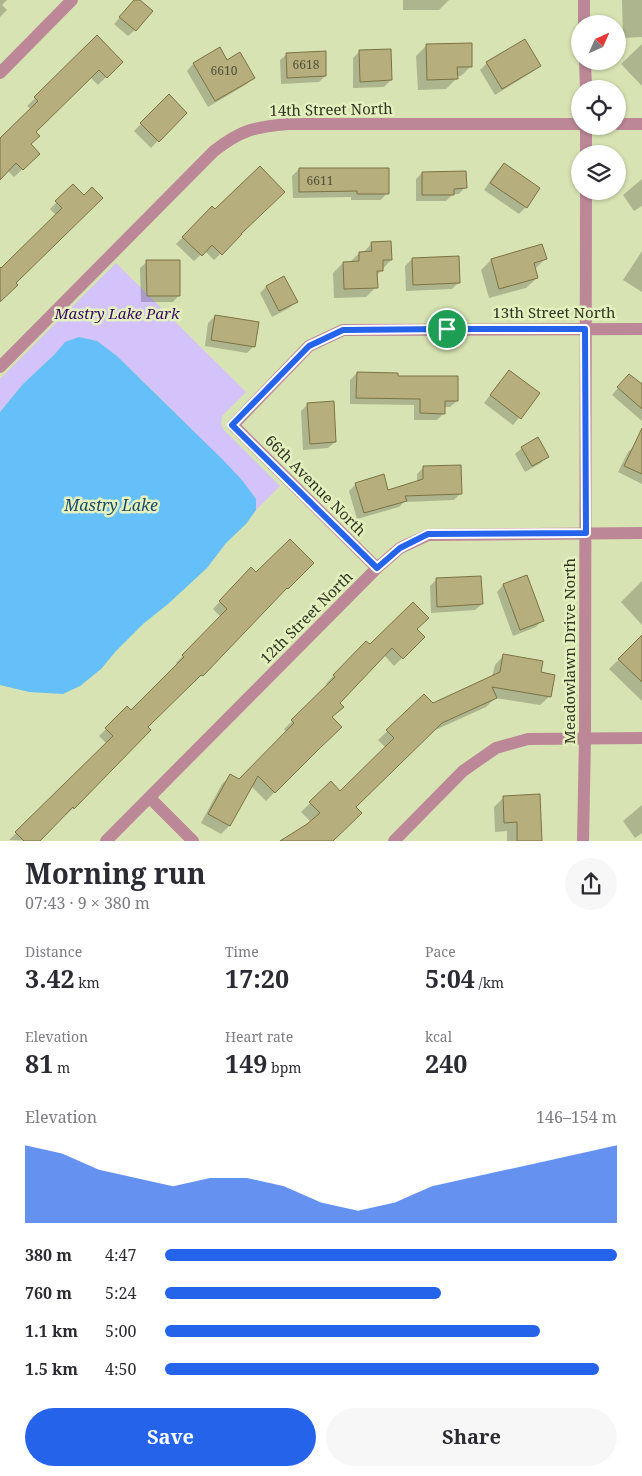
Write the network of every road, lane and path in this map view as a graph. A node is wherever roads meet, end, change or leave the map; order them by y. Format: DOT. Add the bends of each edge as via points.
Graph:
graph roads {
  1 [pos="72,0"];
  2 [pos="584,0"];
  3 [pos="584,15"];
  4 [pos="0,73"];
  5 [pos="571,124"];
  6 [pos="626,124"];
  7 [pos="642,124"];
  8 [pos="586,200"];
  9 [pos="642,328"];
  10 [pos="585,329"];
  11 [pos="0,367"];
  12 [pos="232,425"];
  13 [pos="586,533"];
  14 [pos="642,533"];
  15 [pos="377,568"];
  16 [pos="585,738"];
  17 [pos="642,738"];
  18 [pos="150,798"];
  19 [pos="106,841"];
  20 [pos="193,841"];
  21 [pos="394,841"];
  22 [pos="583,841"];
  1 -- 4 [label="street"];
  2 -- 3 [label="street"];
  5 -- 11 [label="street, 14th Street North" via="288,124 248,130 214,151"];
  6 -- 7 [label="street"];
  8 -- 10 [label="street, Meadowlawn Drive North"];
  9 -- 10 [label="street, 13th Street North"];
  10 -- 12 [label="street, 13th Street North" via="343,330 309,346"];
  10 -- 13 [label="street, Meadowlawn Drive North"];
  12 -- 15 [label="street, 66th Avenue North"];
  13 -- 14 [label="street, 12th Street North"];
  13 -- 15 [label="street, 12th Street North" via="428,534 400,548"];
  13 -- 16 [label="street, Meadowlawn Drive North"];
  15 -- 18 [label="street, 12th Street North"];
  16 -- 17 [label="street"];
  16 -- 21 [label="street" via="528,739 496,748 463,771"];
  16 -- 22 [label="street, Meadowlawn Drive North"];
  18 -- 19 [label="street, 12th Street North"];
  18 -- 20 [label="street"];
}
